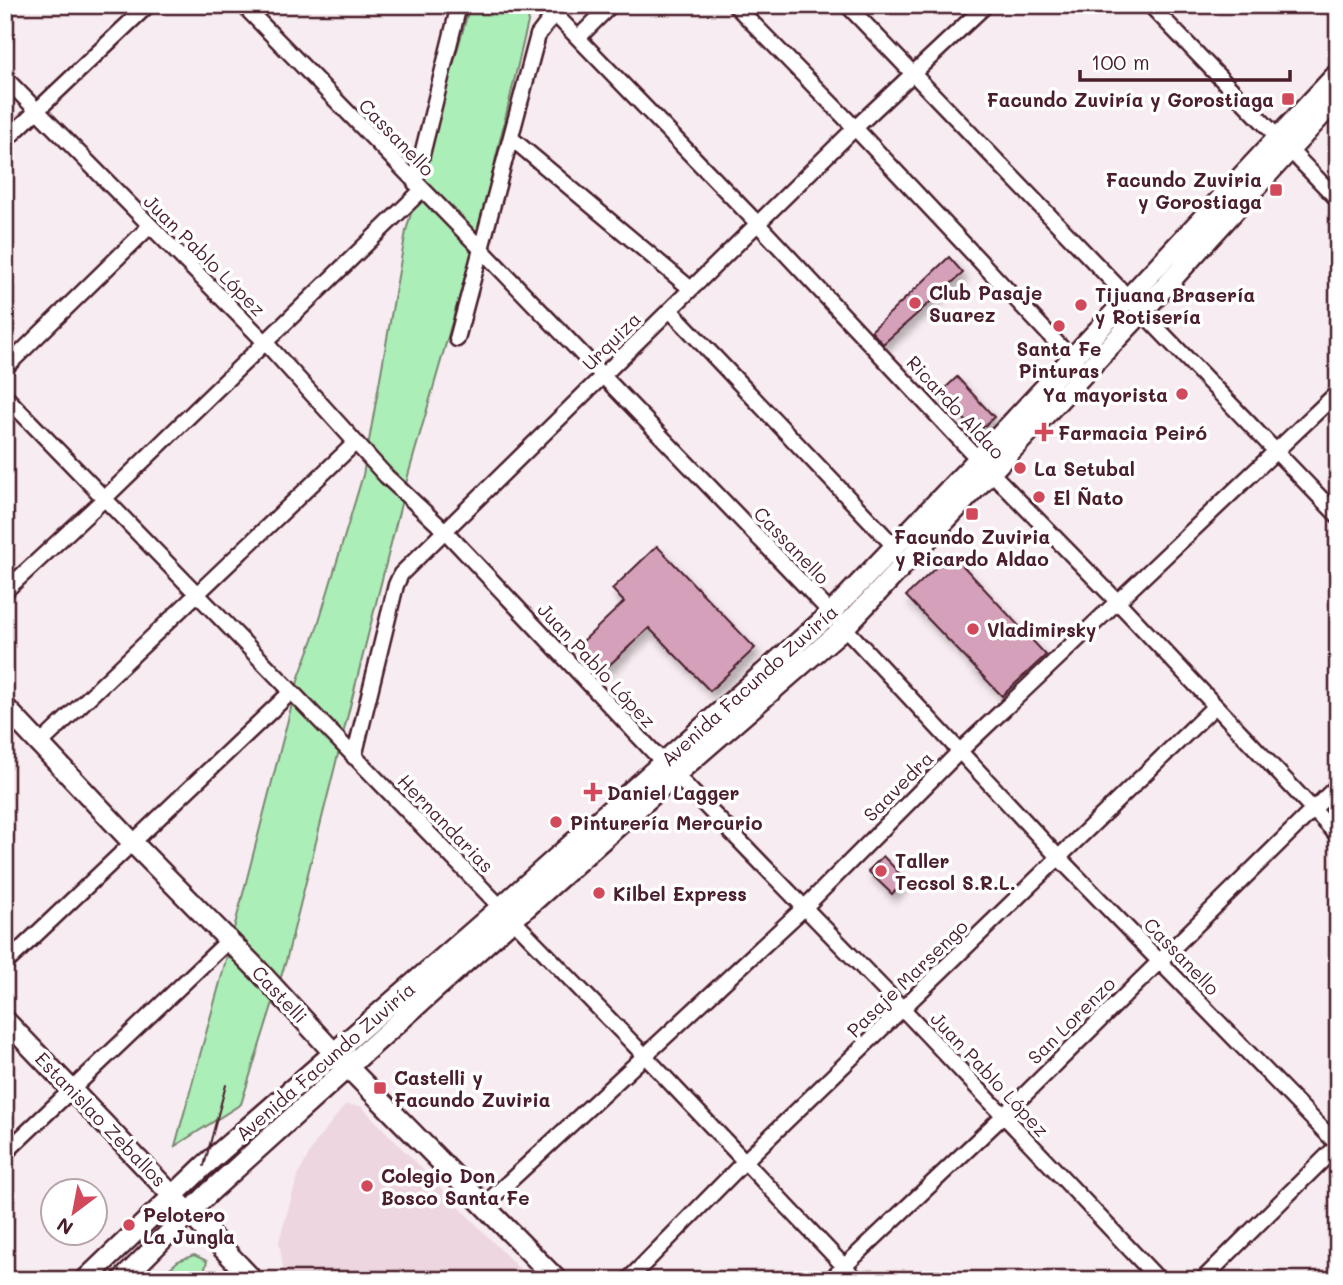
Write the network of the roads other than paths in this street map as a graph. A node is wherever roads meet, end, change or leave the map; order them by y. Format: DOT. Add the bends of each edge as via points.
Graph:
graph roads {
  1 [pos="148,5"];
  2 [pos="243,5"];
  3 [pos="458,5"];
  4 [pos="611,5"];
  5 [pos="735,5"];
  6 [pos="848,5"];
  7 [pos="986,5"];
  8 [pos="1150,5"];
  9 [pos="550,10"];
  10 [pos="578,38"];
  11 [pos="1338,73"];
  12 [pos="913,74"];
  13 [pos="5,78"];
  14 [pos="1338,97"];
  15 [pos="36,111"];
  16 [pos="855,128"];
  17 [pos="511,138"];
  18 [pos="5,141"];
  19 [pos="1283,144"];
  20 [pos="418,187"];
  21 [pos="1338,200"];
  22 [pos="757,223"];
  23 [pos="149,227"];
  24 [pos="481,249"];
  25 [pos="691,289"];
  26 [pos="1136,304"];
  27 [pos="670,310"];
  28 [pos="457,339"];
  29 [pos="265,342"];
  30 [pos="1072,359"];
  31 [pos="5,368"];
  32 [pos="603,376"];
  33 [pos="1338,393"];
  34 [pos="5,396"];
  35 [pos="355,443"];
  36 [pos="1277,452"];
  37 [pos="978,459"];
  38 [pos="992,474"];
  39 [pos="104,499"];
  40 [pos="1338,516"];
  41 [pos="445,531"];
  42 [pos="895,547"];
  43 [pos="5,592"];
  44 [pos="197,595"];
  45 [pos="1116,600"];
  46 [pos="831,613"];
  47 [pos="844,628"];
  48 [pos="291,692"];
  49 [pos="1215,706"];
  50 [pos="5,707"];
  51 [pos="40,744"];
  52 [pos="959,752"];
  53 [pos="354,757"];
  54 [pos="669,768"];
  55 [pos="1338,785"];
  56 [pos="1312,810"];
  57 [pos="1338,836"];
  58 [pos="132,842"];
  59 [pos="1060,859"];
  60 [pos="805,907"];
  61 [pos="507,913"];
  62 [pos="229,940"];
  63 [pos="1159,960"];
  64 [pos="5,964"];
  65 [pos="902,1008"];
  66 [pos="5,1020"];
  67 [pos="643,1055"];
  68 [pos="341,1060"];
  69 [pos="72,1090"];
  70 [pos="282,1098"];
  71 [pos="1002,1116"];
  72 [pos="1338,1145"];
  73 [pos="5,1153"];
  74 [pos="745,1161"];
  75 [pos="211,1191"];
  76 [pos="173,1194"];
  77 [pos="484,1205"];
  78 [pos="191,1212"];
  79 [pos="844,1267"];
  80 [pos="85,1280"];
  81 [pos="122,1280"];
  82 [pos="254,1280"];
  83 [pos="557,1280"];
  84 [pos="628,1280"];
  85 [pos="830,1280"];
  86 [pos="856,1280"];
  87 [pos="1159,1280"];
  88 [pos="1202,1280"];
  1 -- 15 [label="street"];
  2 -- 20 [label="street, Cassanello"];
  3 -- 20 [label="street"];
  4 -- 10 [label="street"];
  5 -- 16 [label="street"];
  6 -- 12 [label="street"];
  7 -- 12 [label="street, Urquiza"];
  8 -- 19 [label="street"];
  9 -- 10 [label="street, Ricardo Aldao"];
  9 -- 17 [label="street" via="538,35"];
  10 -- 22 [label="street, Ricardo Aldao"];
  11 -- 19 [label="main road, Avenida Facundo Zuviría"];
  12 -- 16 [label="street, Urquiza"];
  12 -- 26 [label="street"];
  13 -- 15 [label="street, Juan Pablo López"];
  14 -- 19 [label="main road, Avenida Facundo Zuviría"];
  15 -- 18 [label="street"];
  15 -- 23 [label="street, Juan Pablo López"];
  16 -- 22 [label="street, Urquiza"];
  16 -- 30 [label="street"];
  17 -- 24 [label="street"];
  17 -- 25 [label="street"];
  19 -- 21 [label="street"];
  19 -- 26 [label="main road, Avenida Facundo Zuviría"];
  20 -- 24 [label="street, Cassanello"];
  20 -- 29 [label="street"];
  22 -- 25 [label="street, Urquiza"];
  22 -- 37 [label="street, Ricardo Aldao"];
  23 -- 29 [label="street, Juan Pablo López"];
  23 -- 31 [label="street"];
  24 -- 28 [label="street"];
  24 -- 32 [label="street, Cassanello"];
  25 -- 27 [label="street, Urquiza"];
  26 -- 30 [label="main road, Avenida Facundo Zuviría"];
  26 -- 36 [label="street"];
  26 -- 38 [label="main road, Avenida Facundo Zuviría"];
  27 -- 32 [label="street, Urquiza"];
  27 -- 42 [label="street"];
  29 -- 35 [label="street, Juan Pablo López"];
  29 -- 39 [label="street"];
  30 -- 37 [label="main road, Avenida Facundo Zuviría"];
  32 -- 41 [label="street, Urquiza"];
  32 -- 46 [label="street, Cassanello"];
  33 -- 36 [label="street, Saavedra"];
  34 -- 39 [label="street, Hernandarias"];
  35 -- 41 [label="street, Juan Pablo López"];
  35 -- 44 [label="street"];
  36 -- 40 [label="street"];
  36 -- 45 [label="street, Saavedra"];
  37 -- 38 [label="street, Ricardo Aldao"];
  37 -- 42 [label="main road, Avenida Facundo Zuviría"];
  38 -- 45 [label="street, Ricardo Aldao"];
  38 -- 47 [label="main road, Avenida Facundo Zuviría"];
  39 -- 43 [label="street"];
  39 -- 44 [label="street, Hernandarias"];
  41 -- 53 [label="street, Urquiza" via="401,574 396,585"];
  41 -- 54 [label="street, Juan Pablo López"];
  42 -- 46 [label="main road, Avenida Facundo Zuviría"];
  44 -- 48 [label="street, Hernandarias"];
  44 -- 51 [label="street"];
  45 -- 49 [label="street, Ricardo Aldao"];
  45 -- 52 [label="street, Saavedra"];
  46 -- 47 [label="street, Cassanello"];
  46 -- 54 [label="main road, Avenida Facundo Zuviría"];
  47 -- 52 [label="street, Cassanello"];
  47 -- 54 [label="main road, Avenida Facundo Zuviría"];
  48 -- 53 [label="street, Hernandarias"];
  48 -- 58 [label="street"];
  49 -- 56 [label="street, Ricardo Aldao"];
  49 -- 59 [label="street, Pasaje Marsengo"];
  50 -- 51 [label="main road, Castelli"];
  51 -- 58 [label="main road, Castelli"];
  52 -- 59 [label="street, Cassanello"];
  52 -- 60 [label="street, Saavedra"];
  53 -- 61 [label="street, Hernandarias"];
  54 -- 60 [label="street, Juan Pablo López"];
  54 -- 61 [label="main road, Avenida Facundo Zuviría"];
  55 -- 56 [label="street, San Lorenzo"];
  56 -- 57 [label="street, Ricardo Aldao"];
  56 -- 63 [label="street, San Lorenzo"];
  58 -- 62 [label="main road, Castelli"];
  58 -- 64 [label="street"];
  59 -- 63 [label="street, Cassanello"];
  59 -- 65 [label="street, Pasaje Marsengo"];
  60 -- 65 [label="street, Juan Pablo López"];
  60 -- 67 [label="street, Saavedra"];
  61 -- 67 [label="street, Hernandarias"];
  61 -- 68 [label="main road, Avenida Facundo Zuviría"];
  62 -- 68 [label="main road, Castelli"];
  62 -- 69 [label="street"];
  63 -- 71 [label="street, San Lorenzo"];
  63 -- 72 [label="street, Cassanello"];
  65 -- 71 [label="street, Juan Pablo López"];
  65 -- 74 [label="street, Pasaje Marsengo"];
  66 -- 69 [label="main road, Estanislao Zeballos"];
  67 -- 74 [label="street, Hernandarias"];
  67 -- 77 [label="street, Saavedra"];
  68 -- 70 [label="main road, Avenida Facundo Zuviría"];
  68 -- 75 [label="main road, Avenida Facundo Zuviría"];
  68 -- 77 [label="main road, Castelli"];
  69 -- 73 [label="street"];
  69 -- 76 [label="main road, Estanislao Zeballos"];
  70 -- 75 [label="main road" via="265,1125 222,1166"];
  70 -- 76 [label="main road, Avenida Facundo Zuviría"];
  71 -- 79 [label="street, San Lorenzo"];
  71 -- 87 [label="street, Juan Pablo López"];
  72 -- 88 [label="street"];
  74 -- 79 [label="street, Hernandarias"];
  74 -- 84 [label="street, Pasaje Marsengo"];
  75 -- 78 [label="main road, Avenida Facundo Zuviría"];
  75 -- 82 [label="main road" via="219,1230"];
  76 -- 78 [label="main road, Estanislao Zeballos"];
  76 -- 80 [label="main road, Avenida Facundo Zuviría"];
  77 -- 83 [label="main road, Castelli"];
  78 -- 81 [label="main road, Avenida Facundo Zuviría"];
  78 -- 82 [label="main road, Estanislao Zeballos"];
  79 -- 85 [label="street, San Lorenzo"];
  79 -- 86 [label="street, Hernandarias"];
}
